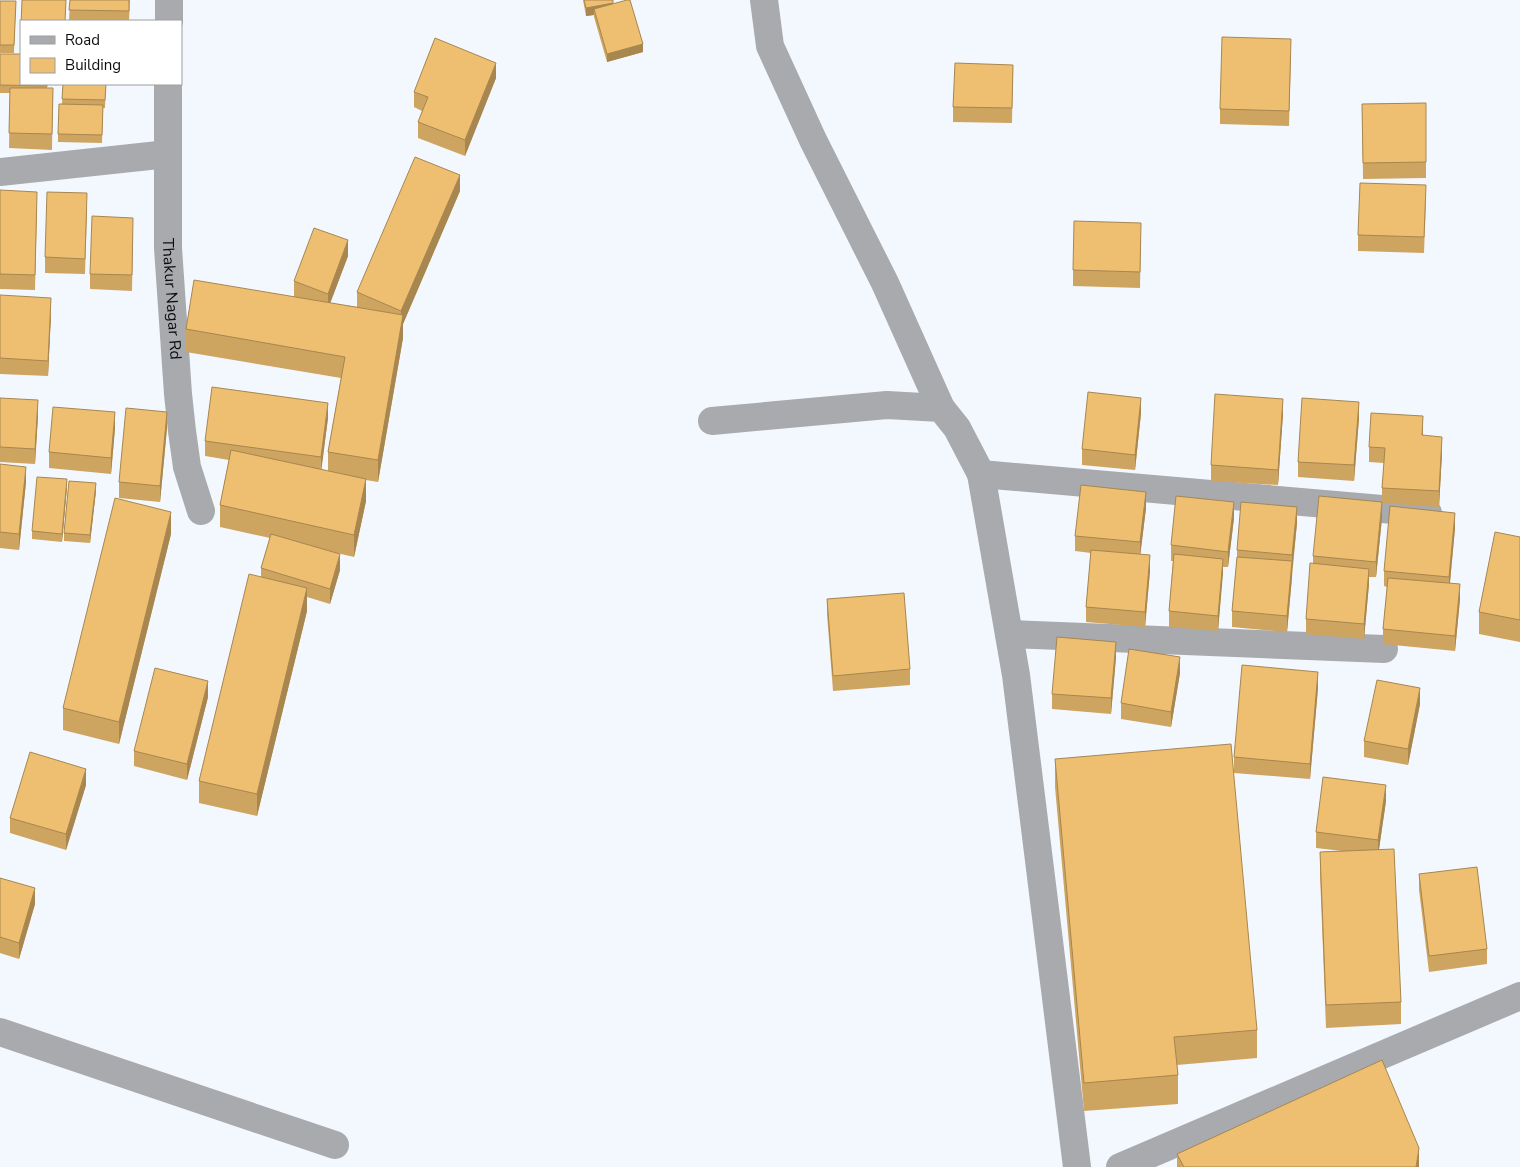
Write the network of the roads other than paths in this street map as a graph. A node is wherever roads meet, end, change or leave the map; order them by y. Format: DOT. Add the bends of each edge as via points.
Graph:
graph roads {
  1 [pos="169,0"];
  2 [pos="764,0"];
  3 [pos="169,20"];
  4 [pos="168,85"];
  5 [pos="168,154"];
  6 [pos="0,172"];
  7 [pos="941,408"];
  8 [pos="712,421"];
  9 [pos="981,474"];
  10 [pos="201,511"];
  11 [pos="1454,516"];
  12 [pos="1009,634"];
  13 [pos="1384,649"];
  14 [pos="1520,996"];
  15 [pos="0,1032"];
  16 [pos="335,1145"];
  17 [pos="1155,1160"];
  18 [pos="1077,1167"];
  19 [pos="1120,1167"];
  1 -- 3 [label="street"];
  2 -- 7 [label="street" via="770,46 885,283"];
  4 -- 5 [label="street, Thakur Nagar Rd"];
  5 -- 6 [label="street"];
  5 -- 10 [label="street, Thakur Nagar Rd" via="168,248 181,421 188,468"];
  7 -- 8 [label="street" via="887,405"];
  7 -- 9 [label="street" via="957,428"];
  9 -- 11 [label="street"];
  9 -- 12 [label="street"];
  12 -- 13 [label="street"];
  12 -- 18 [label="street"];
  14 -- 17 [label="street"];
  15 -- 16 [label="street"];
  17 -- 19 [label="street"];
}
